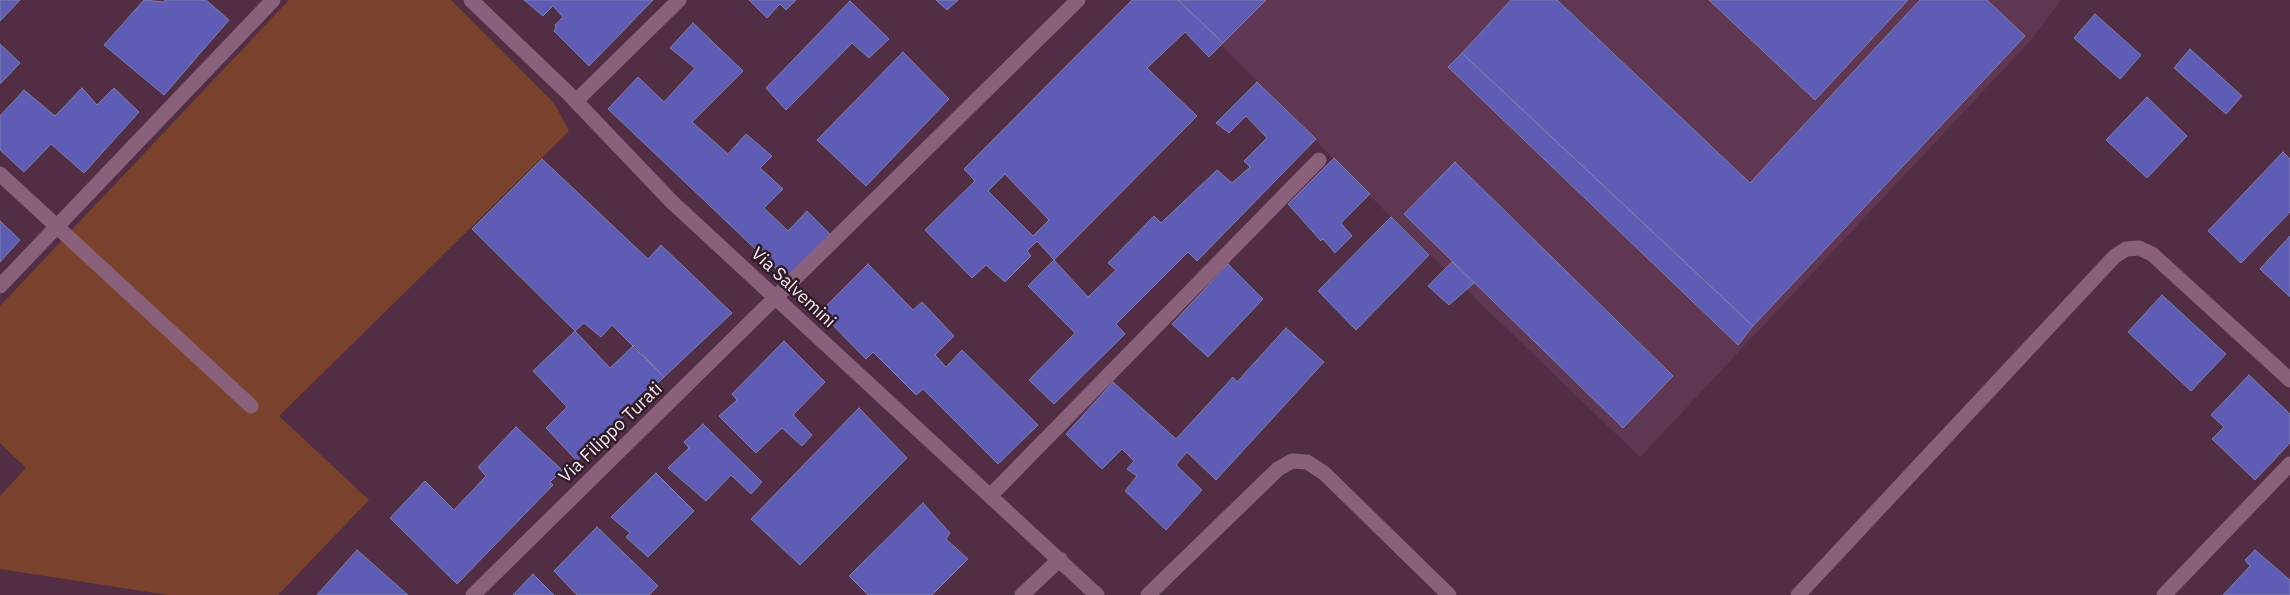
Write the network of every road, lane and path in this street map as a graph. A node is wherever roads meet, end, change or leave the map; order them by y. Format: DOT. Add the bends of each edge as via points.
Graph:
graph roads {
  1 [pos="274,0"];
  2 [pos="471,0"];
  3 [pos="679,0"];
  4 [pos="1078,0"];
  5 [pos="576,101"];
  6 [pos="1319,160"];
  7 [pos="0,174"];
  8 [pos="57,226"];
  9 [pos="0,286"];
  10 [pos="776,298"];
  11 [pos="2290,380"];
  12 [pos="251,406"];
  13 [pos="2290,464"];
  14 [pos="991,495"];
  15 [pos="1060,559"];
  16 [pos="473,595"];
  17 [pos="1022,595"];
  18 [pos="1097,595"];
  19 [pos="1148,595"];
  20 [pos="1449,595"];
  21 [pos="1798,595"];
  22 [pos="2164,595"];
  1 -- 8 [label="street"];
  2 -- 5 [label="street, Via Salvemini"];
  3 -- 5 [label="street"];
  4 -- 10 [label="street, Via Filippo Turati"];
  5 -- 10 [label="street, Via Salvemini" via="672,202"];
  6 -- 14 [label="street"];
  7 -- 8 [label="street"];
  8 -- 9 [label="street"];
  8 -- 12 [label="street"];
  10 -- 14 [label="street, Via Salvemini"];
  10 -- 16 [label="street, Via Filippo Turati"];
  11 -- 21 [label="street" via="2152,254 2139,248 2126,249 2115,256"];
  13 -- 22 [label="street"];
  14 -- 15 [label="street, Via Salvemini"];
  15 -- 17 [label="street"];
  15 -- 18 [label="street, Via Salvemini"];
  19 -- 20 [label="street" via="1278,469 1292,462 1307,462 1324,473"];
}
